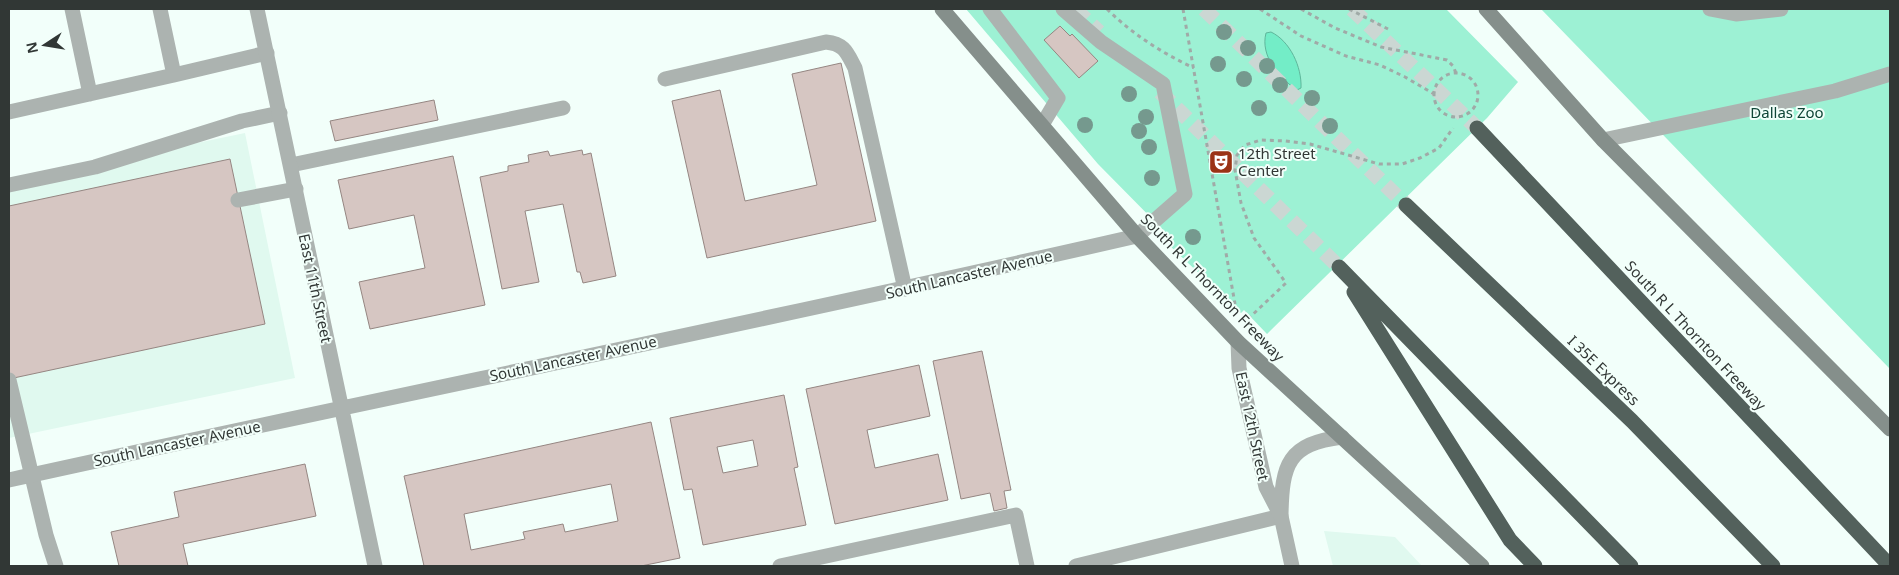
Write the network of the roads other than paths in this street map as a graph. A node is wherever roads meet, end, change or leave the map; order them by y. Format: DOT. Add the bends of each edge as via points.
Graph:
graph roads {
  1 [pos="72,9"];
  2 [pos="160,9"];
  3 [pos="257,9"];
  4 [pos="942,9"];
  5 [pos="990,9"];
  6 [pos="1064,9"];
  7 [pos="1486,9"];
  8 [pos="1710,9"];
  9 [pos="1781,9"];
  10 [pos="267,53"];
  11 [pos="174,74"];
  12 [pos="1890,74"];
  13 [pos="665,79"];
  14 [pos="90,94"];
  15 [pos="563,108"];
  16 [pos="9,112"];
  17 [pos="280,113"];
  18 [pos="1042,125"];
  19 [pos="1477,128"];
  20 [pos="1603,140"];
  21 [pos="291,165"];
  22 [pos="9,185"];
  23 [pos="296,189"];
  24 [pos="238,200"];
  25 [pos="1406,205"];
  26 [pos="1137,236"];
  27 [pos="905,289"];
  28 [pos="1238,335"];
  29 [pos="9,380"];
  30 [pos="340,407"];
  31 [pos="1890,429"];
  32 [pos="1342,437"];
  33 [pos="31,475"];
  34 [pos="9,480"];
  35 [pos="1281,516"];
  36 [pos="56,566"];
  37 [pos="375,566"];
  38 [pos="780,566"];
  39 [pos="1027,566"];
  40 [pos="1076,566"];
  41 [pos="1292,566"];
  42 [pos="1482,566"];
  43 [pos="1535,566"];
  44 [pos="1631,566"];
  45 [pos="1773,566"];
  46 [pos="1890,566"];
  1 -- 14 [label="street"];
  2 -- 11 [label="street"];
  3 -- 10 [label="street, East 11th Street"];
  4 -- 18 [label="main road, South R L Thornton Freeway"];
  5 -- 18 [label="street" via="1058,98"];
  6 -- 26 [label="street" via="1101,42 1163,84 1185,194"];
  7 -- 20 [label="main road"];
  8 -- 9 [label="street" via="1736,14"];
  10 -- 11 [label="street"];
  10 -- 17 [label="street, East 11th Street"];
  11 -- 14 [label="street"];
  12 -- 20 [label="street" via="1835,91"];
  13 -- 27 [label="street" via="826,42 836,43 845,49 855,68"];
  14 -- 16 [label="street"];
  15 -- 21 [label="street"];
  17 -- 21 [label="street, East 11th Street"];
  17 -- 22 [label="street" via="242,121 94,167"];
  18 -- 26 [label="main road, South R L Thornton Freeway"];
  19 -- 46 [label="highway, South R L Thornton Freeway"];
  20 -- 31 [label="main road"];
  21 -- 23 [label="street, East 11th Street"];
  23 -- 24 [label="street"];
  23 -- 30 [label="street, East 11th Street"];
  25 -- 45 [label="highway, I 35E Express" via="1632,421"];
  26 -- 27 [label="street, South Lancaster Avenue"];
  26 -- 28 [label="main road, South R L Thornton Freeway"];
  27 -- 30 [label="street, South Lancaster Avenue"];
  28 -- 32 [label="main road, South R L Thornton Freeway"];
  28 -- 35 [label="street, East 12th Street" via="1239,368 1266,487"];
  29 -- 33 [label="street"];
  30 -- 33 [label="street, South Lancaster Avenue"];
  30 -- 37 [label="street, East 11th Street"];
  32 -- 35 [label="street" via="1304,447 1292,457 1282,486"];
  32 -- 42 [label="main road, South R L Thornton Freeway"];
  33 -- 34 [label="street, South Lancaster Avenue"];
  33 -- 36 [label="street"];
  35 -- 40 [label="street"];
  35 -- 41 [label="street, East 12th Street"];
  38 -- 39 [label="street" via="1016,515"];
  43 -- 44 [label="highway" via="1510,540 1339,267"];
}
